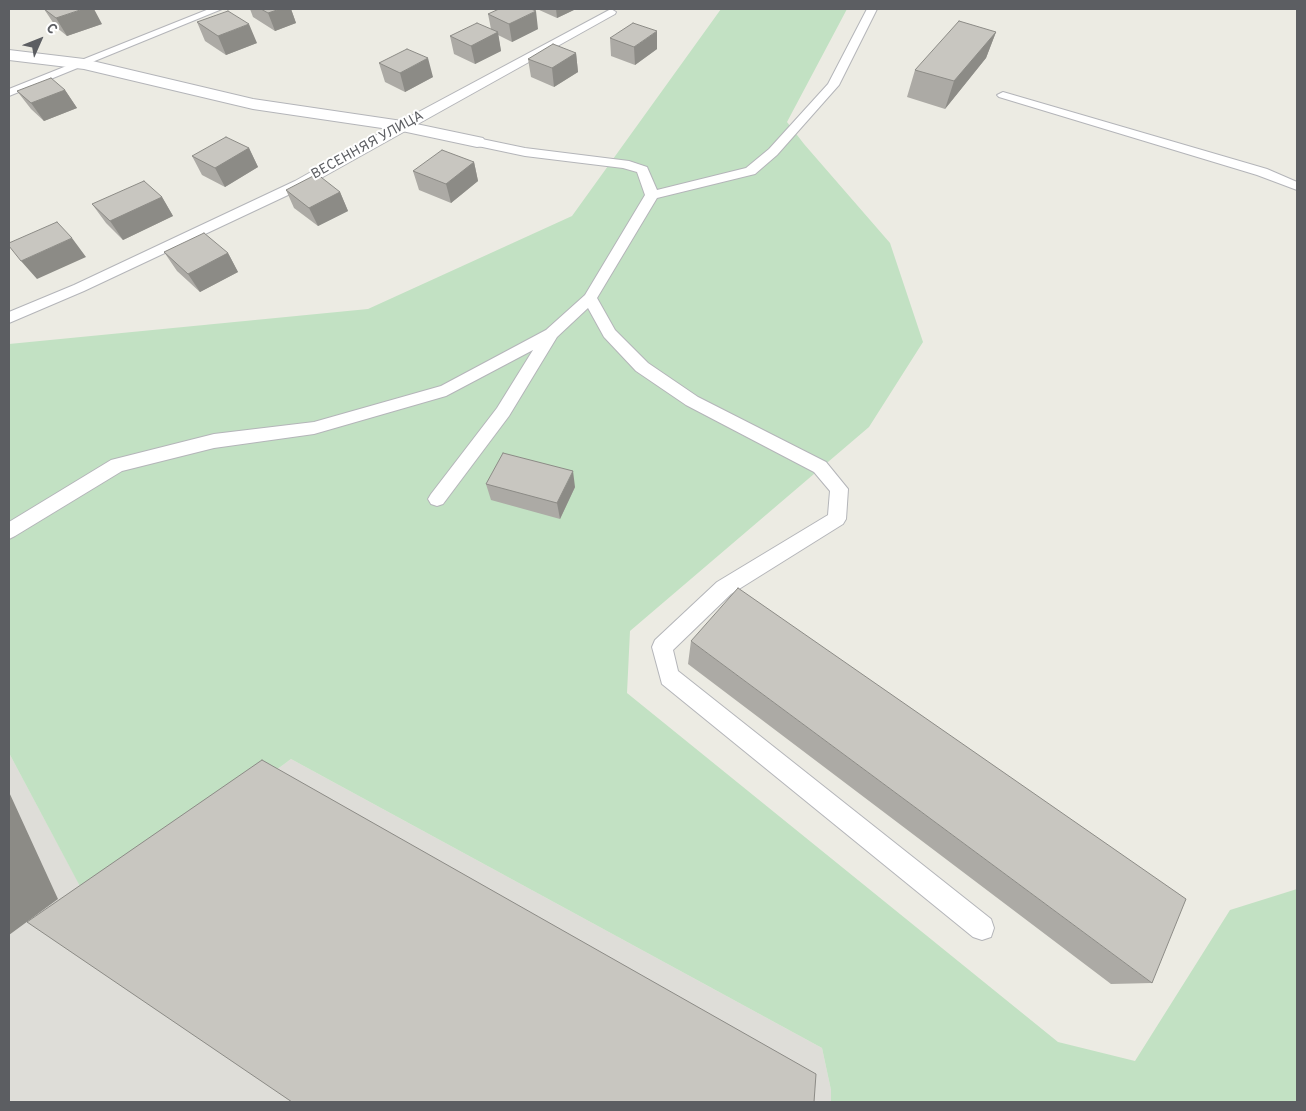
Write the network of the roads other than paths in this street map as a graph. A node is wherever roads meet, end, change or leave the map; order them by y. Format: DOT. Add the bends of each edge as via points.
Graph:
graph roads {
  1 [pos="217,9"];
  2 [pos="872,9"];
  3 [pos="611,12"];
  4 [pos="9,55"];
  5 [pos="84,64"];
  6 [pos="9,93"];
  7 [pos="1003,95"];
  8 [pos="402,126"];
  9 [pos="477,142"];
  10 [pos="1297,186"];
  11 [pos="652,195"];
  12 [pos="590,298"];
  13 [pos="9,318"];
  14 [pos="551,334"];
  15 [pos="437,499"];
  16 [pos="9,531"];
  17 [pos="982,928"];
  1 -- 5 [label="lane"];
  2 -- 11 [label="lane" via="833,85 773,152 750,170"];
  3 -- 8 [label="lane, ВЕСЕННЯЯ УЛИЦА"];
  4 -- 5 [label="street"];
  5 -- 6 [label="lane"];
  5 -- 8 [label="street" via="253,104"];
  7 -- 10 [label="lane" via="1262,172"];
  8 -- 9 [label="street"];
  8 -- 13 [label="lane, ВЕСЕННЯЯ УЛИЦА" via="300,184"];
  9 -- 11 [label="lane" via="525,152 625,164 642,170"];
  11 -- 12 [label="lane"];
  12 -- 14 [label="lane"];
  12 -- 17 [label="lane" via="610,333 642,368 692,401 820,467 839,489 837,519 724,588 662,647 669,677"];
  14 -- 15 [label="lane" via="503,412"];
  14 -- 16 [label="lane" via="446,390 314,428 214,441 117,465"];
}
